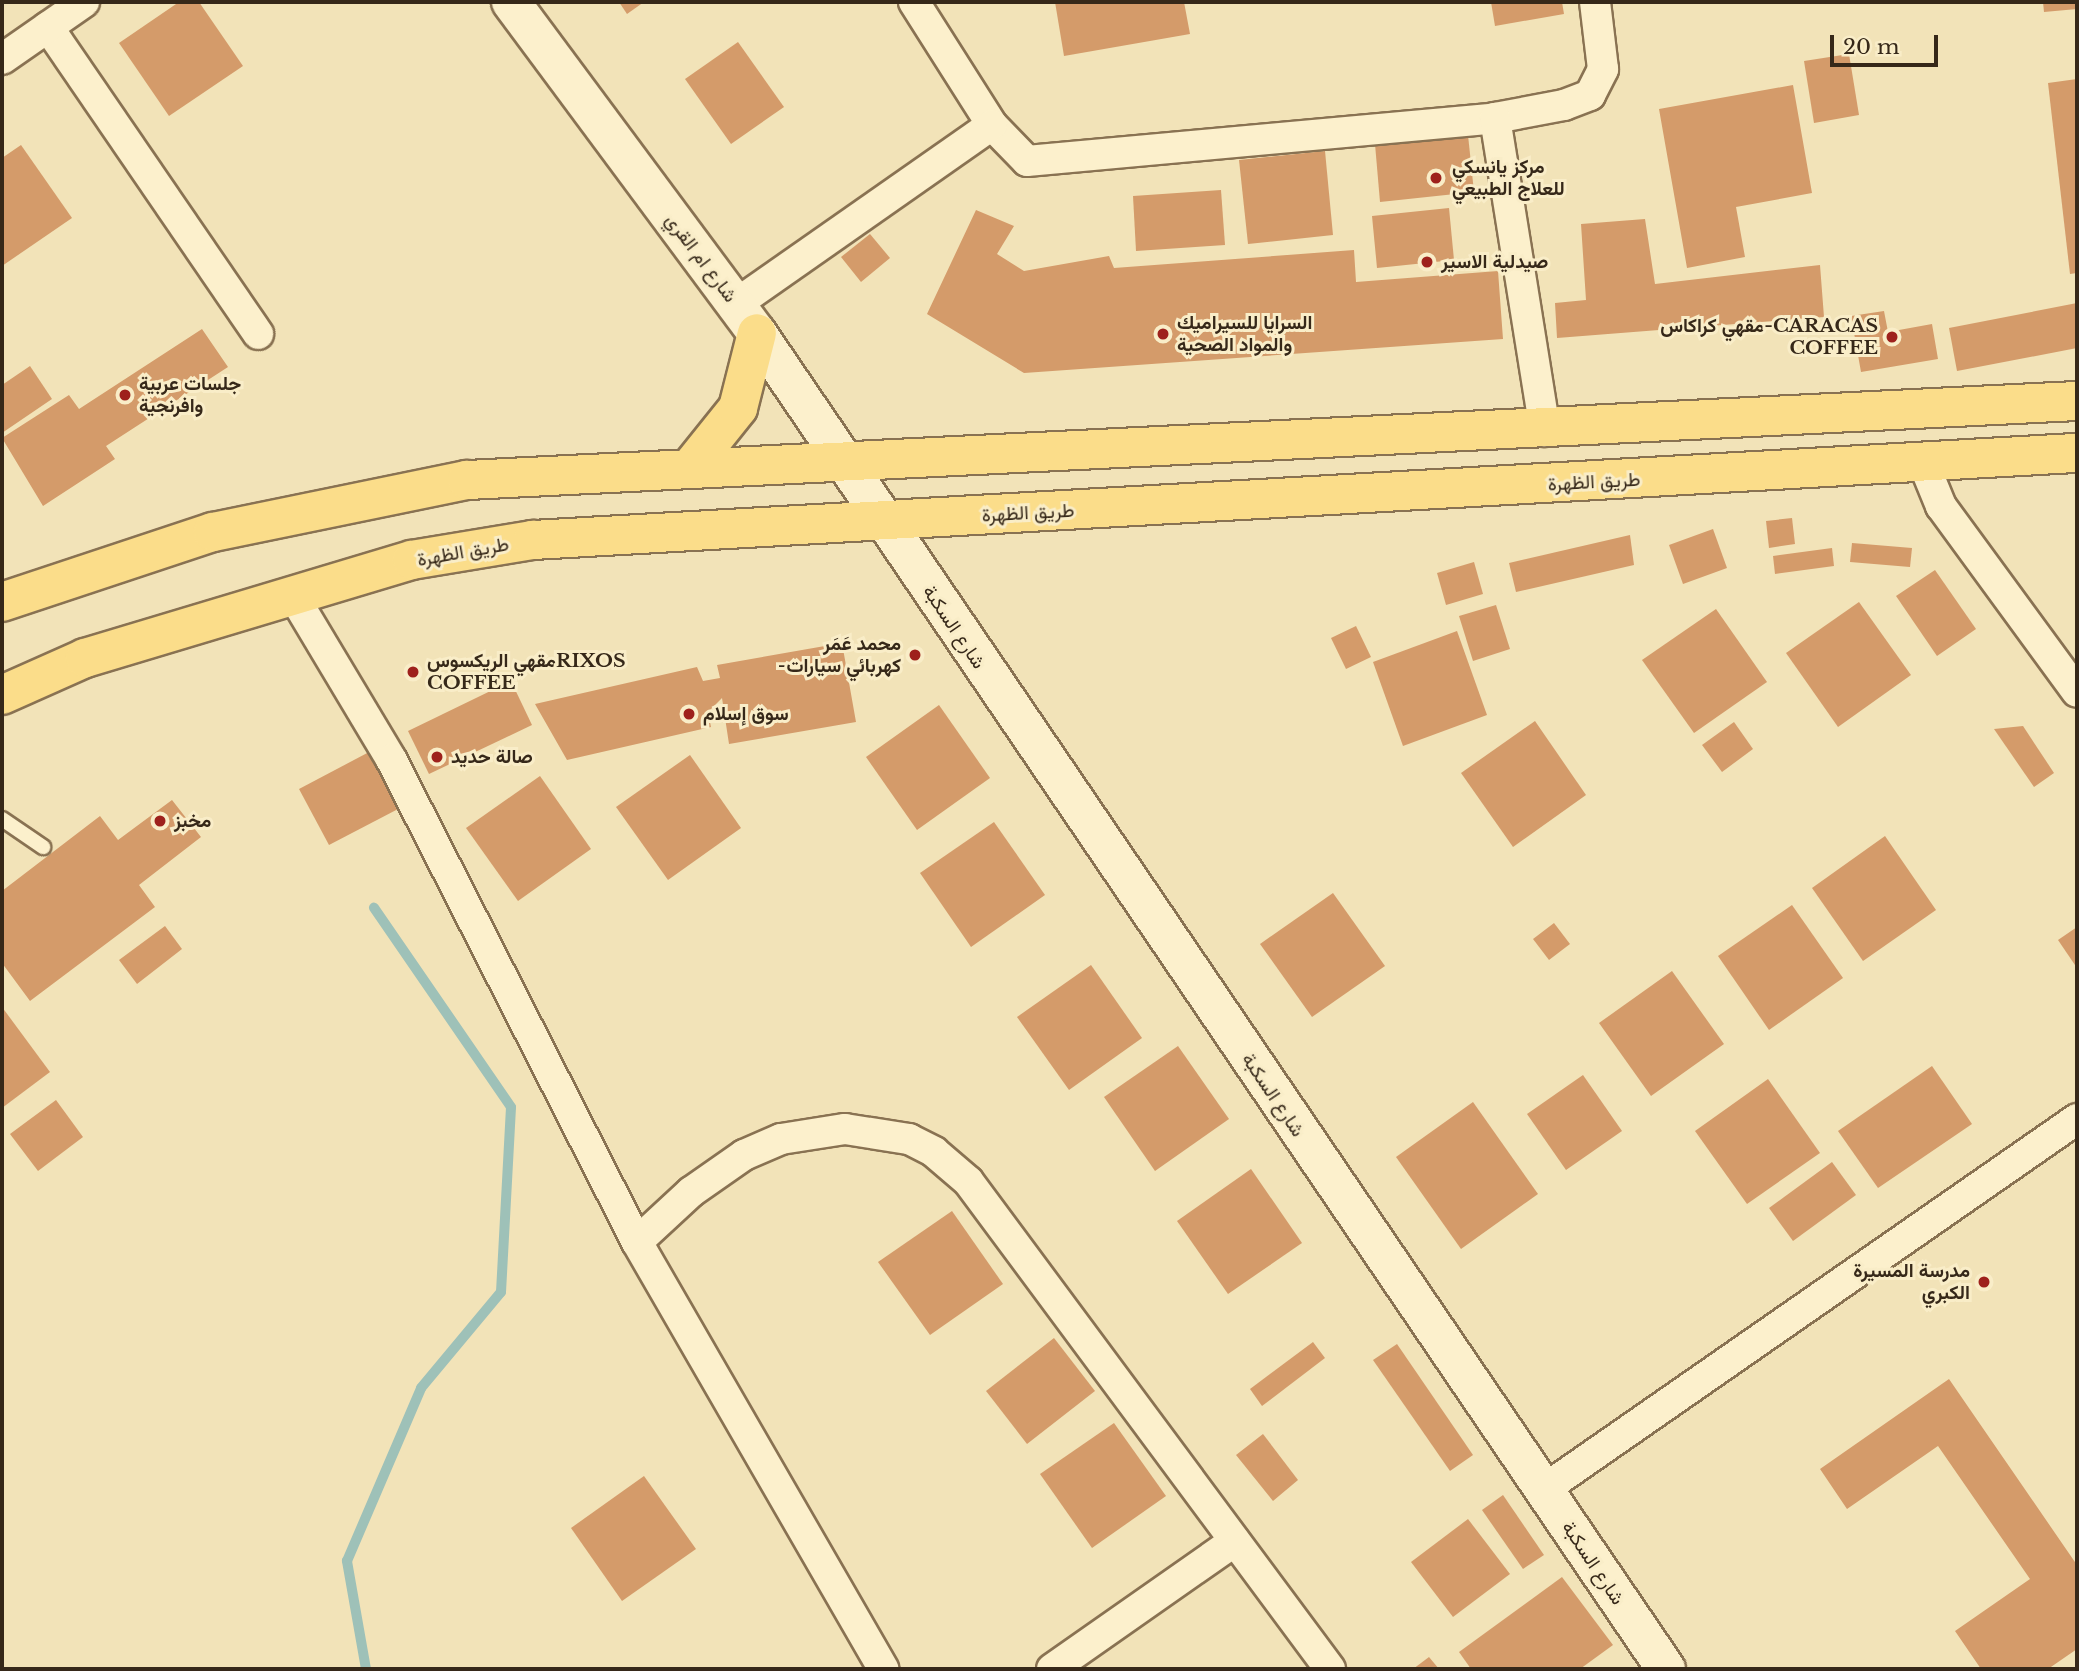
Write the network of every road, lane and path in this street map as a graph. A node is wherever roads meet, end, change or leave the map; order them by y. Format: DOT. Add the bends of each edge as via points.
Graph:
graph roads {
  1 [pos="84,2"];
  2 [pos="511,2"];
  3 [pos="914,2"];
  4 [pos="1595,2"];
  5 [pos="48,27"];
  6 [pos="2,59"];
  7 [pos="1495,118"];
  8 [pos="992,125"];
  9 [pos="746,319"];
  10 [pos="258,334"];
  11 [pos="2077,401"];
  12 [pos="1545,431"];
  13 [pos="2077,453"];
  14 [pos="842,460"];
  15 [pos="1923,463"];
  16 [pos="690,468"];
  17 [pos="882,521"];
  18 [pos="294,597"];
  19 [pos="2,602"];
  20 [pos="2077,692"];
  21 [pos="2,695"];
  22 [pos="2,819"];
  23 [pos="43,847"];
  24 [pos="2077,1119"];
  25 [pos="637,1242"];
  26 [pos="1543,1490"];
  27 [pos="1235,1541"];
  28 [pos="884,1669"];
  29 [pos="1052,1669"];
  30 [pos="1330,1669"];
  31 [pos="1666,1669"];
  1 -- 5 [label="street"];
  2 -- 9 [label="main road, شارع ام القري"];
  3 -- 8 [label="street"];
  4 -- 7 [label="street" via="1603,69 1590,95"];
  5 -- 6 [label="street"];
  5 -- 10 [label="street"];
  7 -- 8 [label="street" via="1027,161"];
  7 -- 12 [label="street"];
  8 -- 9 [label="street"];
  9 -- 14 [label="main road, شارع ام القري"];
  9 -- 16 [label="main road" via="738,408"];
  11 -- 12 [label="main road"];
  12 -- 14 [label="main road"];
  13 -- 15 [label="main road, طريق الظهرة"];
  14 -- 16 [label="main road"];
  14 -- 17 [label="main road, شارع ام القري"];
  15 -- 17 [label="main road, طريق الظهرة"];
  15 -- 20 [label="street" via="1941,506"];
  16 -- 19 [label="main road" via="467,480 367,496 213,532"];
  17 -- 18 [label="main road, طريق الظهرة" via="533,540 412,560"];
  17 -- 26 [label="main road, شارع السكبة"];
  18 -- 21 [label="main road, طريق الظهرة" via="85,659"];
  18 -- 25 [label="street" via="391,759"];
  22 -- 23 [label="lane"];
  24 -- 26 [label="street"];
  25 -- 27 [label="street" via="691,1192 744,1155 781,1139 845,1129 909,1139 968,1181"];
  25 -- 28 [label="street"];
  26 -- 31 [label="main road, شارع السكبة"];
  27 -- 29 [label="street"];
  27 -- 30 [label="street"];
}
